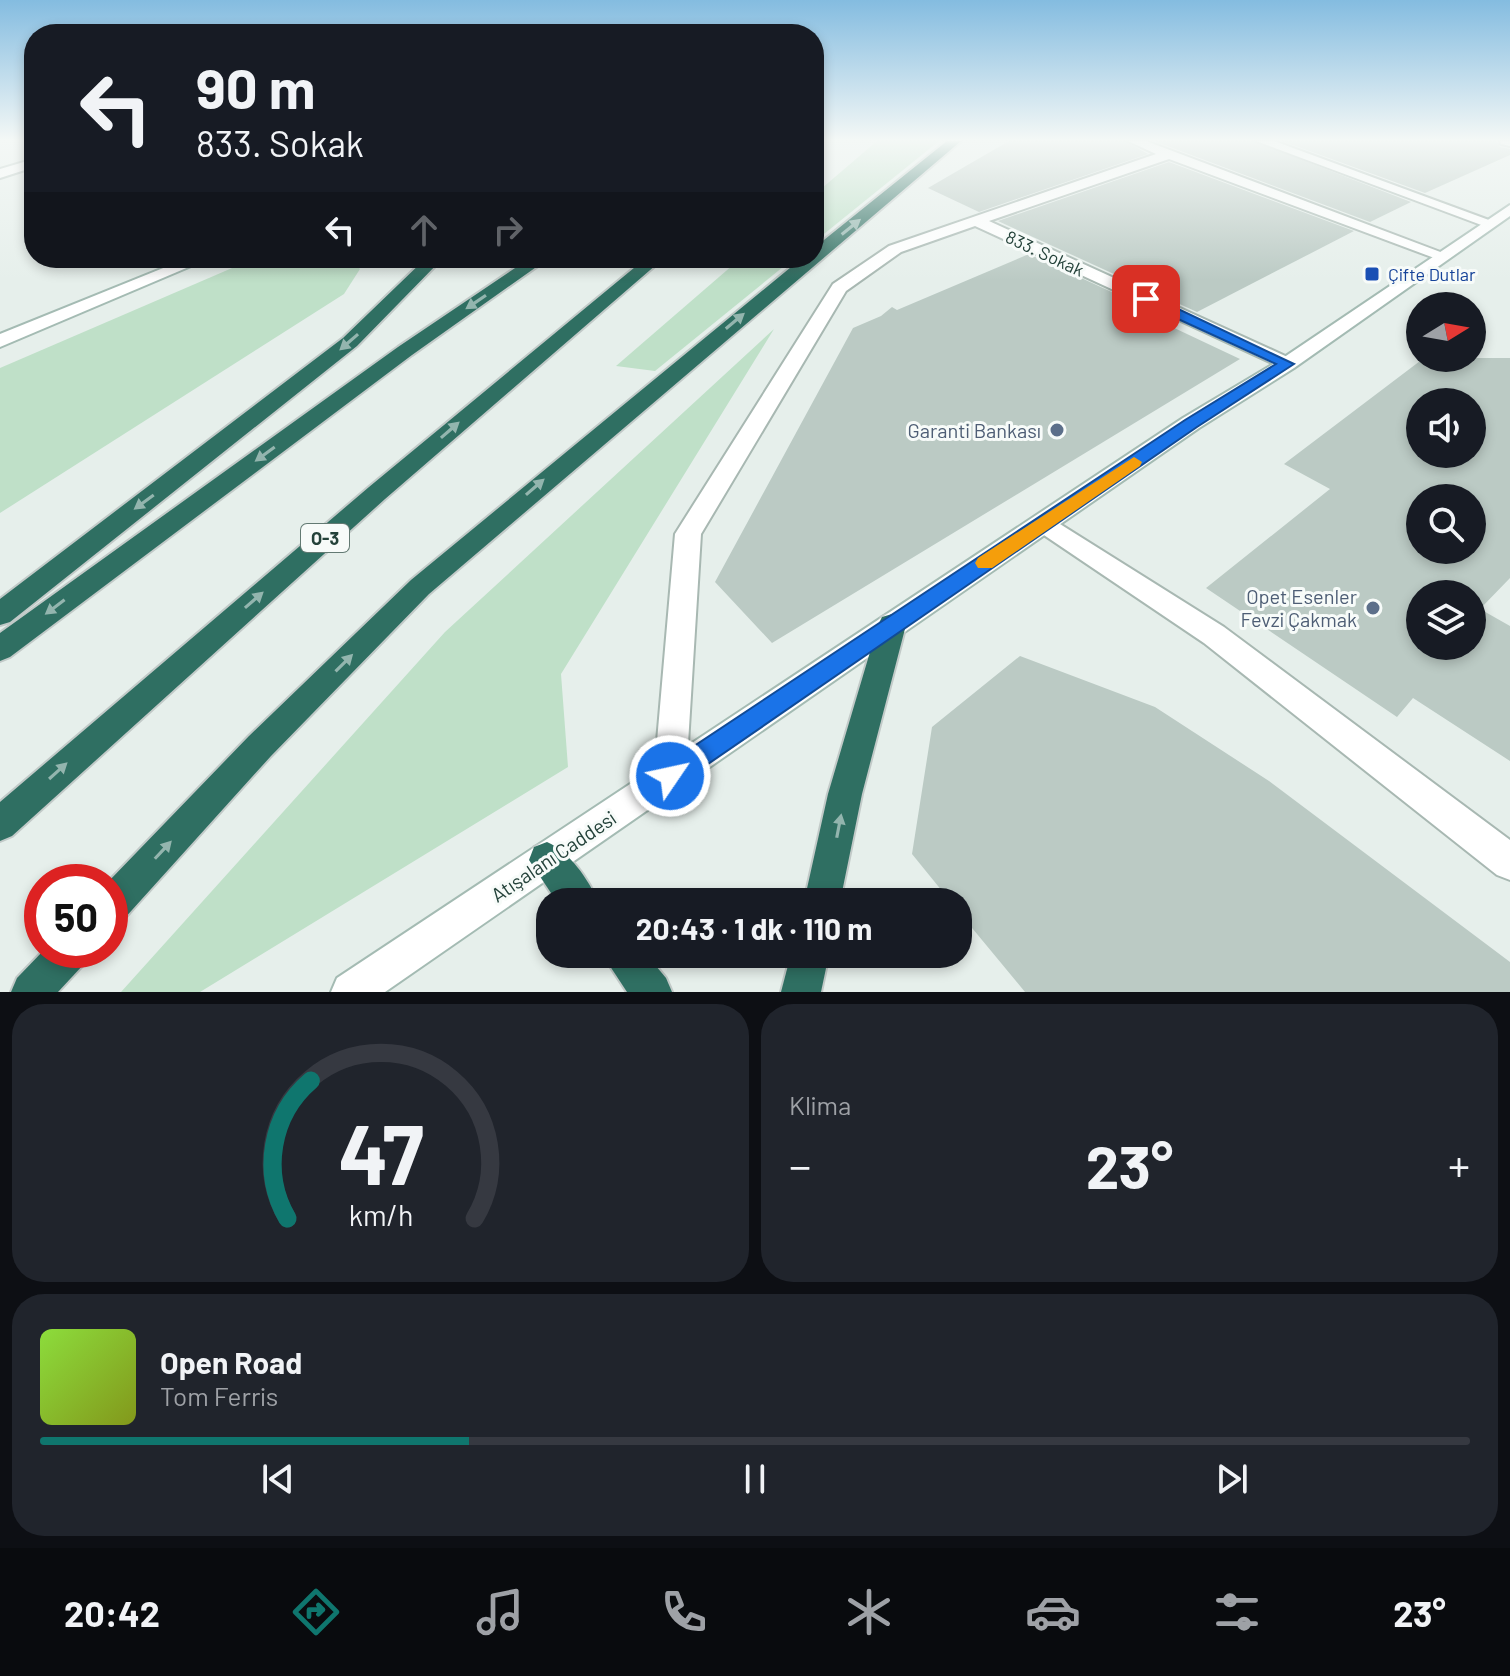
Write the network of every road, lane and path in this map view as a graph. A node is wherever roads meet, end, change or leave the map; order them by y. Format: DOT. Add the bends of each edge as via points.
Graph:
graph roads {
  1 [pos="898,187"];
  2 [pos="1075,187"];
  3 [pos="1258,187"];
  4 [pos="1390,187"];
  5 [pos="1510,209"];
  6 [pos="978,222"];
  7 [pos="1489,223"];
  8 [pos="824,248"];
  9 [pos="1443,256"];
  10 [pos="178,268"];
  11 [pos="408,268"];
  12 [pos="425,268"];
  13 [pos="526,268"];
  14 [pos="644,268"];
  15 [pos="800,268"];
  16 [pos="405,288"];
  17 [pos="0,341"];
  18 [pos="1287,364"];
  19 [pos="1044,523"];
  20 [pos="0,614"];
  21 [pos="892,625"];
  22 [pos="0,649"];
  23 [pos="670,776"];
  24 [pos="0,824"];
  25 [pos="547,860"];
  26 [pos="1510,862"];
  27 [pos="128,888"];
  28 [pos="569,888"];
  29 [pos="825,888"];
  30 [pos="53,968"];
  31 [pos="632,968"];
  32 [pos="807,968"];
  33 [pos="31,992"];
  34 [pos="351,992"];
  35 [pos="652,992"];
  36 [pos="801,992"];
  8 -- 1 [label="highway, one-way"];
  2 -- 6 [label="street"];
  3 -- 9 [label="street"];
  4 -- 7 [label="street"];
  5 -- 7 [label="street, Atışalanı Caddesi"];
  6 -- 18 [label="street, 833. Sokak"];
  6 -- 23 [label="street" via="895,249 839,288 688,534"];
  7 -- 9 [label="street, Atışalanı Caddesi"];
  9 -- 18 [label="street, Atışalanı Caddesi"];
  10 -- 17 [label="street"];
  11 -- 16 [label="highway"];
  12 -- 16 [label="highway"];
  13 -- 22 [label="highway, one-way"];
  24 -- 14 [label="highway, O-3, one-way" via="388,483"];
  27 -- 15 [label="highway, one-way" via="260,746 420,587"];
  16 -- 20 [label="highway, one-way" via="350,342"];
  18 -- 19 [label="street, Atışalanı Caddesi"];
  19 -- 21 [label="street, Atışalanı Caddesi"];
  19 -- 26 [label="street" via="1214,635"];
  21 -- 23 [label="street, Atışalanı Caddesi"];
  29 -- 21 [label="highway, one-way"];
  23 -- 25 [label="street, Atışalanı Caddesi"];
  25 -- 28 [label="highway"];
  25 -- 34 [label="street, Atışalanı Caddesi"];
  30 -- 33 [label="highway"];
  31 -- 35 [label="highway"];
  32 -- 36 [label="highway"];
}
